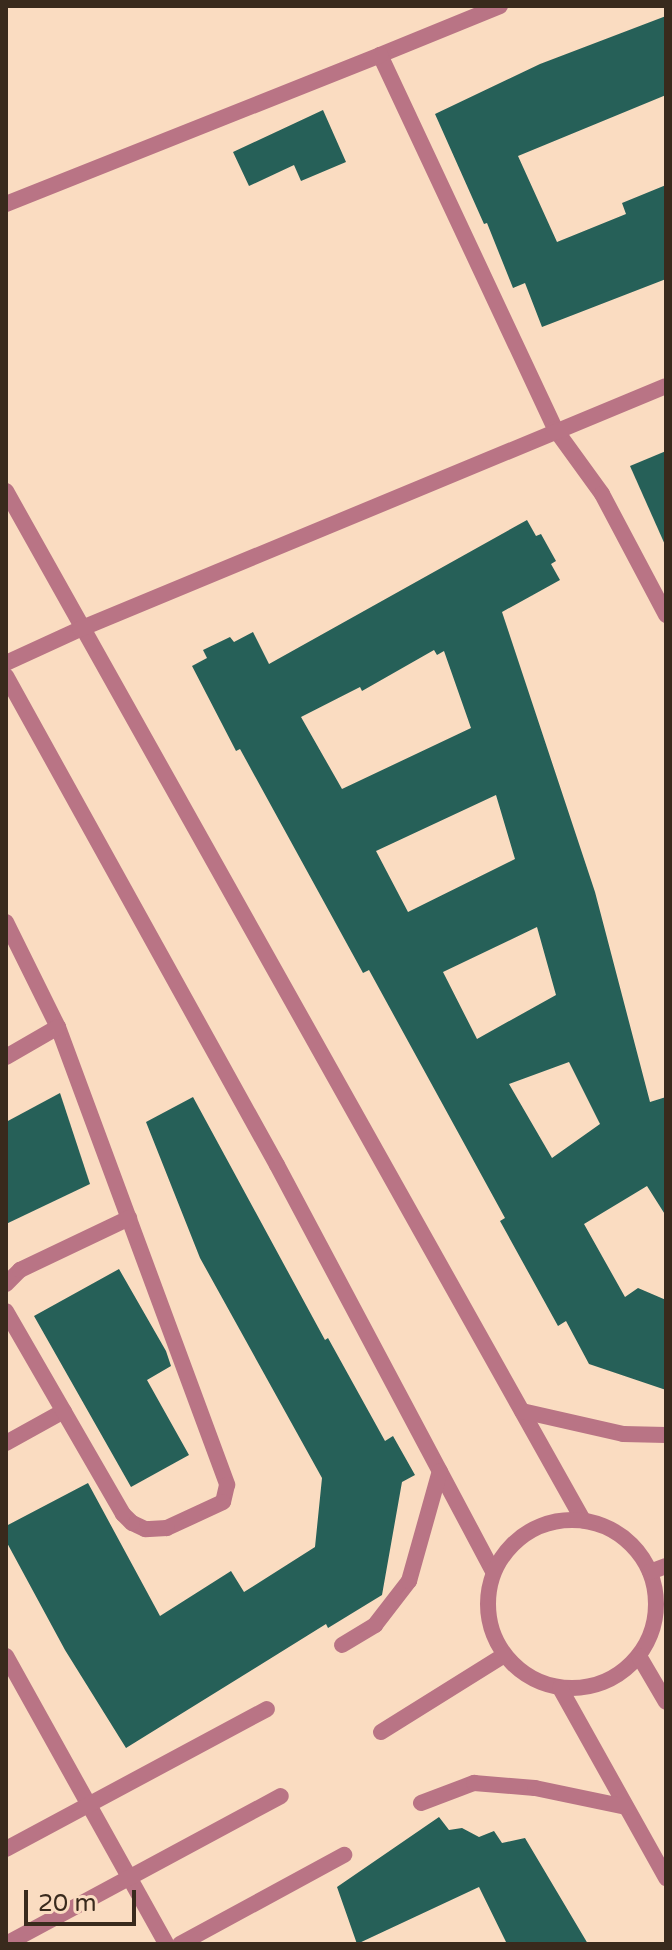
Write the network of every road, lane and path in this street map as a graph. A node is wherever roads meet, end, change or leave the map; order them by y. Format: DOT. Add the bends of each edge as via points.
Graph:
graph roads {
  1 [pos="500,6"];
  2 [pos="380,55"];
  3 [pos="6,204"];
  4 [pos="666,386"];
  5 [pos="555,429"];
  6 [pos="6,491"];
  7 [pos="666,615"];
  8 [pos="80,629"];
  9 [pos="6,663"];
  10 [pos="6,676"];
  11 [pos="6,922"];
  12 [pos="58,1027"];
  13 [pos="6,1057"];
  14 [pos="129,1218"];
  15 [pos="6,1284"];
  16 [pos="6,1311"];
  17 [pos="64,1411"];
  18 [pos="522,1411"];
  19 [pos="666,1435"];
  20 [pos="6,1443"];
  21 [pos="440,1471"];
  22 [pos="583,1520"];
  23 [pos="658,1569"];
  24 [pos="493,1571"];
  25 [pos="342,1645"];
  26 [pos="504,1655"];
  27 [pos="6,1656"];
  28 [pos="639,1656"];
  29 [pos="560,1688"];
  30 [pos="666,1702"];
  31 [pos="267,1709"];
  32 [pos="381,1732"];
  33 [pos="281,1796"];
  34 [pos="421,1803"];
  35 [pos="89,1805"];
  36 [pos="626,1807"];
  37 [pos="6,1849"];
  38 [pos="344,1855"];
  39 [pos="130,1877"];
  40 [pos="666,1878"];
  41 [pos="6,1944"];
  42 [pos="166,1944"];
  43 [pos="180,1944"];
  1 -- 2 [label="street"];
  2 -- 3 [label="street"];
  2 -- 5 [label="street"];
  4 -- 5 [label="street"];
  5 -- 7 [label="street" via="602,494"];
  5 -- 8 [label="street"];
  6 -- 8 [label="street"];
  8 -- 9 [label="street"];
  8 -- 18 [label="street"];
  10 -- 21 [label="street"];
  11 -- 12 [label="street"];
  12 -- 13 [label="street"];
  12 -- 14 [label="street"];
  14 -- 15 [label="street" via="20,1270"];
  14 -- 17 [label="street" via="227,1485 226,1497 213,1509 167,1528 145,1529 132,1523"];
  16 -- 17 [label="street"];
  17 -- 20 [label="street"];
  18 -- 19 [label="street" via="623,1434"];
  18 -- 22 [label="street"];
  21 -- 24 [label="street"];
  21 -- 25 [label="street" via="409,1581 375,1625"];
  22 -- 23 [label="street" via="624,1537"];
  22 -- 24 [label="street" via="550,1523 520,1536"];
  23 -- 28 [label="street" via="656,1616"];
  24 -- 26 [label="street" via="487,1615"];
  26 -- 29 [label="street" via="519,1671"];
  26 -- 32 [label="street"];
  27 -- 35 [label="street"];
  28 -- 29 [label="street" via="604,1682"];
  28 -- 30 [label="street"];
  29 -- 36 [label="street"];
  31 -- 35 [label="street"];
  33 -- 39 [label="street"];
  34 -- 36 [label="street" via="474,1783 535,1788"];
  35 -- 37 [label="street"];
  35 -- 39 [label="street"];
  36 -- 40 [label="street"];
  38 -- 43 [label="street"];
  39 -- 41 [label="street"];
  39 -- 42 [label="street"];
}
